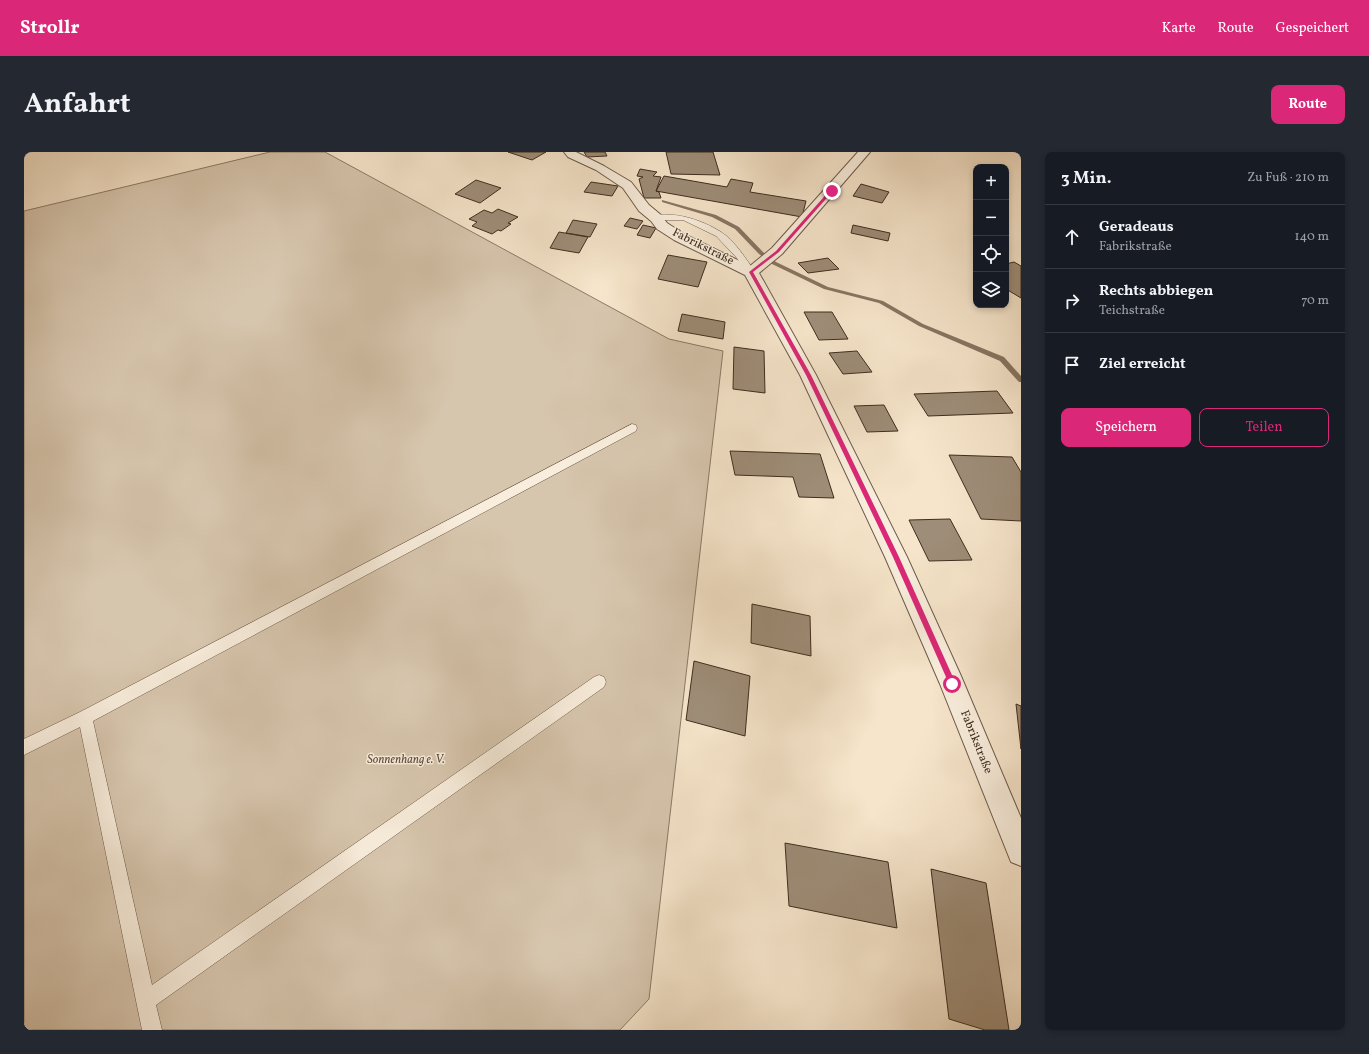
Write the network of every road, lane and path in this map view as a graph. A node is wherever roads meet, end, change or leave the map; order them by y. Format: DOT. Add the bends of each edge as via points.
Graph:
graph roads {
  1 [pos="570,152"];
  2 [pos="864,152"];
  3 [pos="656,218"];
  4 [pos="756,267"];
  5 [pos="632,428"];
  6 [pos="599,682"];
  7 [pos="85,717"];
  8 [pos="24,747"];
  9 [pos="1021,852"];
  10 [pos="145,1001"];
  11 [pos="152,1030"];
  1 -- 3 [label="street, Fabrikstraße" via="627,185 644,208"];
  2 -- 4 [label="street" via="777,252"];
  3 -- 4 [label="street, Fabrikstraße" via="662,226 679,237"];
  3 -- 4 [label="lane" via="684,218 719,234 739,255"];
  4 -- 9 [label="street, Fabrikstraße" via="896,557 952,684"];
  5 -- 7 [label="lane"];
  6 -- 10 [label="lane"];
  7 -- 8 [label="lane"];
  7 -- 10 [label="lane"];
  10 -- 11 [label="lane"];
}
